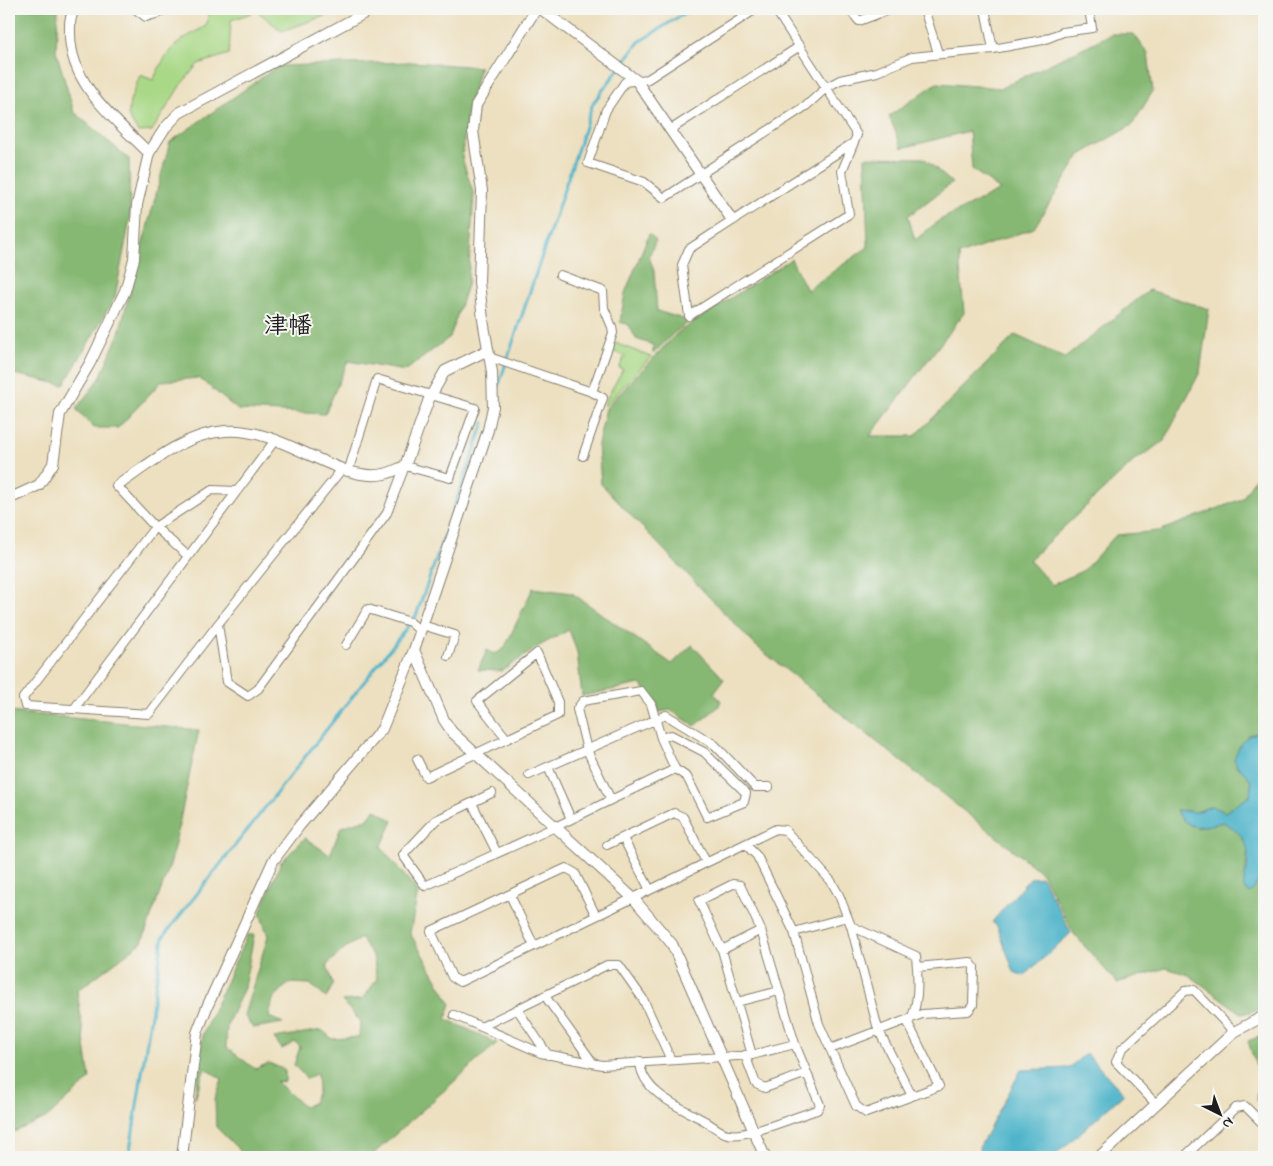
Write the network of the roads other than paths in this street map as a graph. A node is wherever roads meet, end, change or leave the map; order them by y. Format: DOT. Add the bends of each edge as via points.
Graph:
graph roads {
  1 [pos="75,9"];
  2 [pos="135,9"];
  3 [pos="164,9"];
  4 [pos="372,9"];
  5 [pos="536,9"];
  6 [pos="541,9"];
  7 [pos="756,9"];
  8 [pos="774,9"];
  9 [pos="849,9"];
  10 [pos="891,9"];
  11 [pos="924,9"];
  12 [pos="985,9"];
  13 [pos="1089,9"];
  14 [pos="800,46"];
  15 [pos="992,49"];
  16 [pos="938,53"];
  17 [pos="636,80"];
  18 [pos="827,88"];
  19 [pos="670,130"];
  20 [pos="854,143"];
  21 [pos="149,153"];
  22 [pos="701,176"];
  23 [pos="732,220"];
  24 [pos="560,275"];
  25 [pos="488,354"];
  26 [pos="592,392"];
  27 [pos="430,396"];
  28 [pos="276,439"];
  29 [pos="584,456"];
  30 [pos="405,466"];
  31 [pos="345,470"];
  32 [pos="117,486"];
  33 [pos="237,491"];
  34 [pos="9,497"];
  35 [pos="155,527"];
  36 [pos="188,556"];
  37 [pos="218,624"];
  38 [pos="416,626"];
  39 [pos="346,644"];
  40 [pos="414,650"];
  41 [pos="448,656"];
  42 [pos="74,709"];
  43 [pos="655,718"];
  44 [pos="661,738"];
  45 [pos="507,739"];
  46 [pos="587,750"];
  47 [pos="475,754"];
  48 [pos="418,759"];
  49 [pos="548,768"];
  50 [pos="675,769"];
  51 [pos="529,775"];
  52 [pos="769,788"];
  53 [pos="492,793"];
  54 [pos="611,800"];
  55 [pos="472,803"];
  56 [pos="571,819"];
  57 [pos="555,827"];
  58 [pos="623,838"];
  59 [pos="746,845"];
  60 [pos="607,846"];
  61 [pos="497,853"];
  62 [pos="706,862"];
  63 [pos="650,890"];
  64 [pos="510,895"];
  65 [pos="634,899"];
  66 [pos="596,916"];
  67 [pos="847,917"];
  68 [pos="851,926"];
  69 [pos="761,930"];
  70 [pos="794,932"];
  71 [pos="534,946"];
  72 [pos="722,950"];
  73 [pos="917,966"];
  74 [pos="779,991"];
  75 [pos="545,996"];
  76 [pos="737,1002"];
  77 [pos="517,1010"];
  78 [pos="454,1015"];
  79 [pos="1264,1016"];
  80 [pos="912,1018"];
  81 [pos="481,1027"];
  82 [pos="878,1030"];
  83 [pos="1234,1032"];
  84 [pos="795,1044"];
  85 [pos="830,1048"];
  86 [pos="548,1055"];
  87 [pos="748,1055"];
  88 [pos="722,1057"];
  89 [pos="671,1060"];
  90 [pos="640,1061"];
  91 [pos="593,1063"];
  92 [pos="807,1073"];
  93 [pos="912,1096"];
  94 [pos="1156,1104"];
  95 [pos="1264,1125"];
  96 [pos="754,1131"];
  97 [pos="182,1157"];
  98 [pos="765,1157"];
  99 [pos="1099,1157"];
  100 [pos="1184,1157"];
  1 -- 21 [label="street" via="70,15 70,47 85,86"];
  2 -- 3 [label="street" via="146,17"];
  4 -- 21 [label="street" via="179,114 165,128"];
  5 -- 25 [label="street" via="476,105 476,161 482,191 479,282"];
  6 -- 17 [label="street"];
  7 -- 17 [label="street" via="648,79"];
  8 -- 14 [label="street"];
  9 -- 10 [label="street" via="859,21"];
  11 -- 16 [label="street"];
  12 -- 15 [label="street"];
  13 -- 15 [label="street" via="1092,28"];
  14 -- 18 [label="street"];
  14 -- 19 [label="street"];
  15 -- 16 [label="street"];
  16 -- 18 [label="street" via="912,57 877,72 840,80"];
  17 -- 19 [label="street"];
  17 -- 22 [label="street" via="625,82 606,110 588,163 644,182 664,198"];
  18 -- 20 [label="street" via="857,135"];
  18 -- 22 [label="street" via="806,106"];
  19 -- 22 [label="street"];
  20 -- 23 [label="street"];
  20 -- 23 [label="street" via="842,171 849,214 689,316 682,265 689,249"];
  21 -- 34 [label="street" via="138,204 134,259 125,291 90,363 60,414 53,464 39,485"];
  22 -- 23 [label="street"];
  24 -- 26 [label="street" via="603,290 604,308 612,333"];
  25 -- 26 [label="street"];
  25 -- 27 [label="street" via="445,371"];
  25 -- 38 [label="street" via="494,407"];
  26 -- 29 [label="street" via="602,398"];
  27 -- 30 [label="street"];
  27 -- 30 [label="street" via="475,408 450,478"];
  27 -- 31 [label="street" via="377,379"];
  28 -- 31 [label="street"];
  28 -- 32 [label="street" via="255,433 225,431 193,439 163,454"];
  28 -- 33 [label="street"];
  30 -- 31 [label="street" via="385,474 368,476"];
  30 -- 37 [label="street" via="388,513 258,689 248,696 227,682"];
  31 -- 37 [label="street"];
  32 -- 35 [label="street"];
  33 -- 35 [label="street" via="212,490"];
  33 -- 36 [label="street"];
  35 -- 36 [label="street"];
  35 -- 42 [label="street" via="23,698 25,706"];
  36 -- 42 [label="street"];
  37 -- 42 [label="street" via="148,714"];
  38 -- 39 [label="street" via="368,610"];
  38 -- 40 [label="street"];
  38 -- 41 [label="street" via="455,635"];
  40 -- 47 [label="street" via="444,720"];
  40 -- 97 [label="street" via="382,729 273,861 234,945 197,1033"];
  43 -- 44 [label="street"];
  43 -- 46 [label="street"];
  43 -- 46 [label="street" via="651,704 641,691 583,701 576,709"];
  43 -- 52 [label="street" via="666,715 716,745 756,787"];
  44 -- 50 [label="street"];
  44 -- 50 [label="street" via="670,734 704,752 746,793 744,802 707,817 687,777"];
  45 -- 45 [label="street" via="558,715 558,702 537,653 477,701"];
  45 -- 47 [label="street"];
  46 -- 49 [label="street"];
  46 -- 54 [label="street"];
  47 -- 48 [label="street" via="426,777"];
  47 -- 57 [label="street"];
  49 -- 51 [label="street"];
  49 -- 56 [label="street"];
  50 -- 54 [label="street"];
  53 -- 55 [label="street"];
  54 -- 56 [label="street"];
  55 -- 61 [label="street"];
  55 -- 61 [label="street" via="436,820 404,855 426,886"];
  56 -- 57 [label="street"];
  57 -- 61 [label="street"];
  57 -- 65 [label="street"];
  58 -- 60 [label="street"];
  58 -- 62 [label="street" via="674,813 682,817"];
  58 -- 63 [label="street"];
  59 -- 62 [label="street"];
  59 -- 67 [label="street" via="776,829 785,830 832,881"];
  59 -- 70 [label="street" via="757,856"];
  62 -- 63 [label="street"];
  63 -- 65 [label="street"];
  64 -- 66 [label="street" via="566,868 575,874"];
  64 -- 71 [label="street"];
  64 -- 71 [label="street" via="431,931 452,977 460,982"];
  65 -- 66 [label="street"];
  65 -- 88 [label="street" via="672,944"];
  66 -- 71 [label="street"];
  67 -- 68 [label="street"];
  67 -- 70 [label="street"];
  68 -- 73 [label="street" via="916,956"];
  68 -- 82 [label="street"];
  69 -- 72 [label="street"];
  69 -- 72 [label="street" via="740,886 734,884 699,901"];
  69 -- 74 [label="street"];
  70 -- 85 [label="street" via="819,1024"];
  72 -- 76 [label="street"];
  73 -- 80 [label="street" via="916,1005"];
  73 -- 80 [label="street" via="970,962 974,967 973,1005 968,1011 922,1014"];
  74 -- 76 [label="street"];
  74 -- 84 [label="street"];
  75 -- 77 [label="street"];
  75 -- 89 [label="street" via="607,965 619,965 643,999"];
  75 -- 91 [label="street"];
  76 -- 87 [label="street"];
  77 -- 81 [label="street"];
  77 -- 86 [label="street"];
  78 -- 81 [label="street"];
  79 -- 83 [label="street"];
  80 -- 82 [label="street"];
  80 -- 93 [label="street" via="908,1023 939,1086"];
  81 -- 86 [label="street"];
  82 -- 85 [label="street"];
  82 -- 93 [label="street"];
  83 -- 94 [label="street"];
  83 -- 94 [label="street" via="1194,990 1185,990 1122,1050 1116,1062"];
  84 -- 87 [label="street"];
  84 -- 92 [label="street"];
  85 -- 93 [label="street" via="856,1106 866,1113"];
  86 -- 91 [label="street"];
  87 -- 88 [label="street"];
  87 -- 92 [label="street" via="756,1084 765,1088"];
  88 -- 89 [label="street"];
  88 -- 96 [label="street"];
  89 -- 90 [label="street"];
  90 -- 91 [label="street" via="602,1066"];
  90 -- 96 [label="street" via="648,1082 664,1098 728,1134"];
  92 -- 96 [label="street" via="820,1105 817,1110"];
  94 -- 99 [label="street"];
  95 -- 100 [label="street" via="1245,1106 1236,1108"];
  96 -- 98 [label="street"];
}
